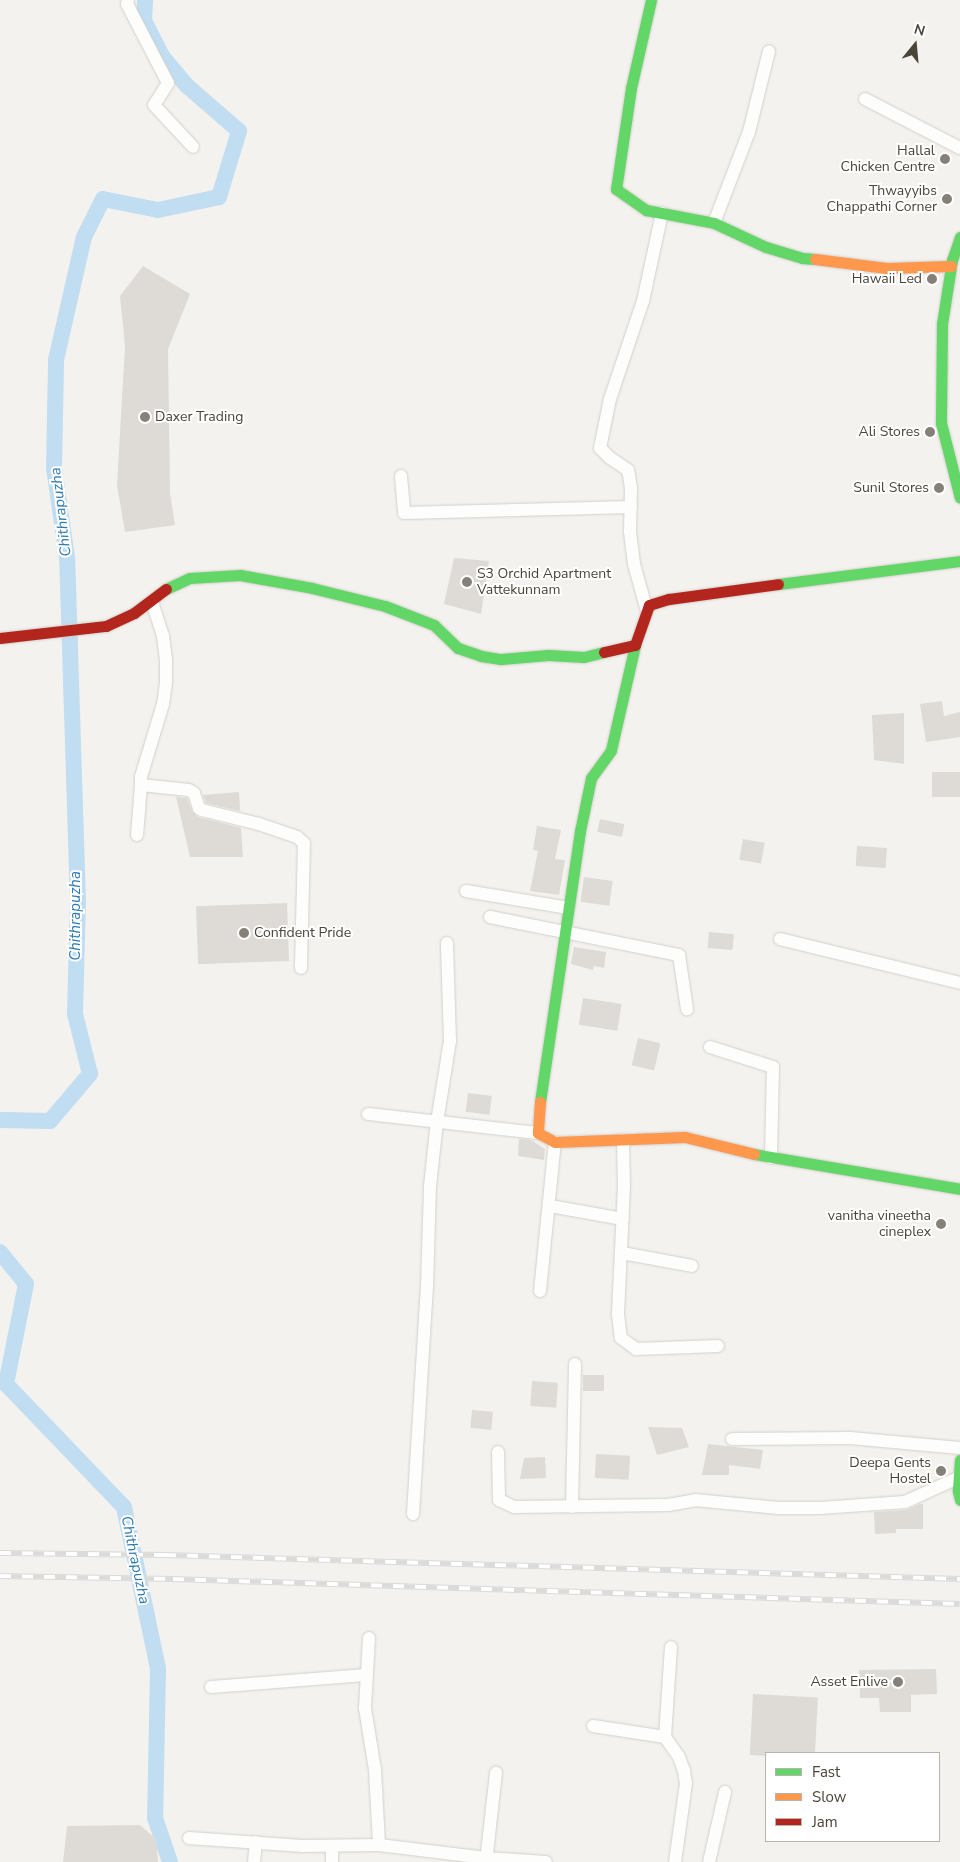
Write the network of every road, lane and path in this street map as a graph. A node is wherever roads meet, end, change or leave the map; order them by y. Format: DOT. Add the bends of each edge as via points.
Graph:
graph roads {
  1 [pos="128,0"];
  2 [pos="651,0"];
  3 [pos="769,51"];
  4 [pos="865,99"];
  5 [pos="194,147"];
  6 [pos="960,148"];
  7 [pos="662,213"];
  8 [pos="714,223"];
  9 [pos="960,237"];
  10 [pos="951,266"];
  11 [pos="955,462"];
  12 [pos="401,476"];
  13 [pos="960,498"];
  14 [pos="631,507"];
  15 [pos="960,561"];
  16 [pos="152,602"];
  17 [pos="647,610"];
  18 [pos="0,638"];
  19 [pos="635,645"];
  20 [pos="141,785"];
  21 [pos="137,835"];
  22 [pos="466,891"];
  23 [pos="569,908"];
  24 [pos="490,917"];
  25 [pos="565,932"];
  26 [pos="780,939"];
  27 [pos="447,943"];
  28 [pos="301,968"];
  29 [pos="960,983"];
  30 [pos="688,1009"];
  31 [pos="710,1048"];
  32 [pos="368,1114"];
  33 [pos="437,1122"];
  34 [pos="538,1133"];
  35 [pos="623,1140"];
  36 [pos="555,1142"];
  37 [pos="772,1158"];
  38 [pos="960,1189"];
  39 [pos="550,1206"];
  40 [pos="623,1219"];
  41 [pos="622,1252"];
  42 [pos="692,1266"];
  43 [pos="540,1291"];
  44 [pos="718,1346"];
  45 [pos="575,1364"];
  46 [pos="732,1439"];
  47 [pos="960,1448"];
  48 [pos="498,1452"];
  49 [pos="960,1460"];
  50 [pos="958,1478"];
  51 [pos="960,1500"];
  52 [pos="572,1507"];
  53 [pos="413,1514"];
  54 [pos="370,1638"];
  55 [pos="671,1647"];
  56 [pos="367,1675"];
  57 [pos="211,1687"];
  58 [pos="593,1726"];
  59 [pos="665,1737"];
  60 [pos="496,1773"];
  61 [pos="725,1792"];
  62 [pos="189,1838"];
  63 [pos="256,1842"];
  64 [pos="379,1845"];
  65 [pos="332,1846"];
  66 [pos="486,1860"];
  67 [pos="254,1862"];
  68 [pos="332,1862"];
  69 [pos="546,1862"];
  70 [pos="675,1862"];
  71 [pos="709,1862"];
  1 -- 5 [label="street" via="127,4 168,84 154,105"];
  2 -- 7 [label="street" via="631,88 616,189 646,210"];
  3 -- 8 [label="street" via="749,132"];
  4 -- 6 [label="street"];
  7 -- 8 [label="street"];
  7 -- 14 [label="street" via="643,301 610,399 600,448 628,470"];
  8 -- 10 [label="street" via="766,247 802,258 886,268"];
  9 -- 10 [label="street"];
  10 -- 11 [label="street" via="942,324 941,423"];
  11 -- 13 [label="street"];
  12 -- 14 [label="street" via="404,513"];
  14 -- 17 [label="street" via="634,564"];
  15 -- 17 [label="street" via="669,599 649,604"];
  16 -- 18 [label="street" via="106,626"];
  16 -- 19 [label="street" via="169,586 190,578 240,575 385,606 434,626 458,648 481,656 501,659 548,655 584,657"];
  16 -- 20 [label="street" via="163,636 166,684"];
  17 -- 19 [label="street"];
  19 -- 23 [label="street" via="611,750 591,778"];
  20 -- 21 [label="street"];
  20 -- 28 [label="street" via="189,790 194,793 202,810 259,824 304,843"];
  22 -- 23 [label="street"];
  23 -- 25 [label="street"];
  24 -- 25 [label="street"];
  25 -- 30 [label="street" via="680,955"];
  25 -- 34 [label="street" via="540,1094"];
  26 -- 29 [label="street"];
  27 -- 33 [label="street" via="450,1041"];
  31 -- 37 [label="street" via="773,1067"];
  32 -- 33 [label="street"];
  33 -- 34 [label="street"];
  33 -- 53 [label="street" via="430,1186"];
  34 -- 36 [label="street"];
  35 -- 36 [label="street"];
  35 -- 37 [label="street" via="685,1137"];
  35 -- 40 [label="street"];
  36 -- 39 [label="street"];
  37 -- 38 [label="street"];
  39 -- 40 [label="street"];
  39 -- 43 [label="street"];
  40 -- 41 [label="street"];
  41 -- 42 [label="street"];
  41 -- 44 [label="street" via="618,1315 621,1338 636,1349"];
  45 -- 52 [label="street"];
  46 -- 47 [label="street" via="850,1438"];
  48 -- 52 [label="street" via="500,1502 514,1506"];
  49 -- 50 [label="street"];
  50 -- 51 [label="street"];
  50 -- 52 [label="street" via="905,1502 890,1504 779,1508 695,1500 668,1505"];
  54 -- 56 [label="street"];
  55 -- 59 [label="street"];
  56 -- 57 [label="street"];
  56 -- 64 [label="street" via="365,1708 375,1770"];
  58 -- 59 [label="street"];
  59 -- 70 [label="street" via="682,1765 686,1783"];
  60 -- 66 [label="street"];
  61 -- 71 [label="street"];
  62 -- 63 [label="street"];
  63 -- 65 [label="street"];
  63 -- 67 [label="street"];
  64 -- 65 [label="street"];
  64 -- 66 [label="street"];
  65 -- 68 [label="street"];
  66 -- 69 [label="street"];
}
